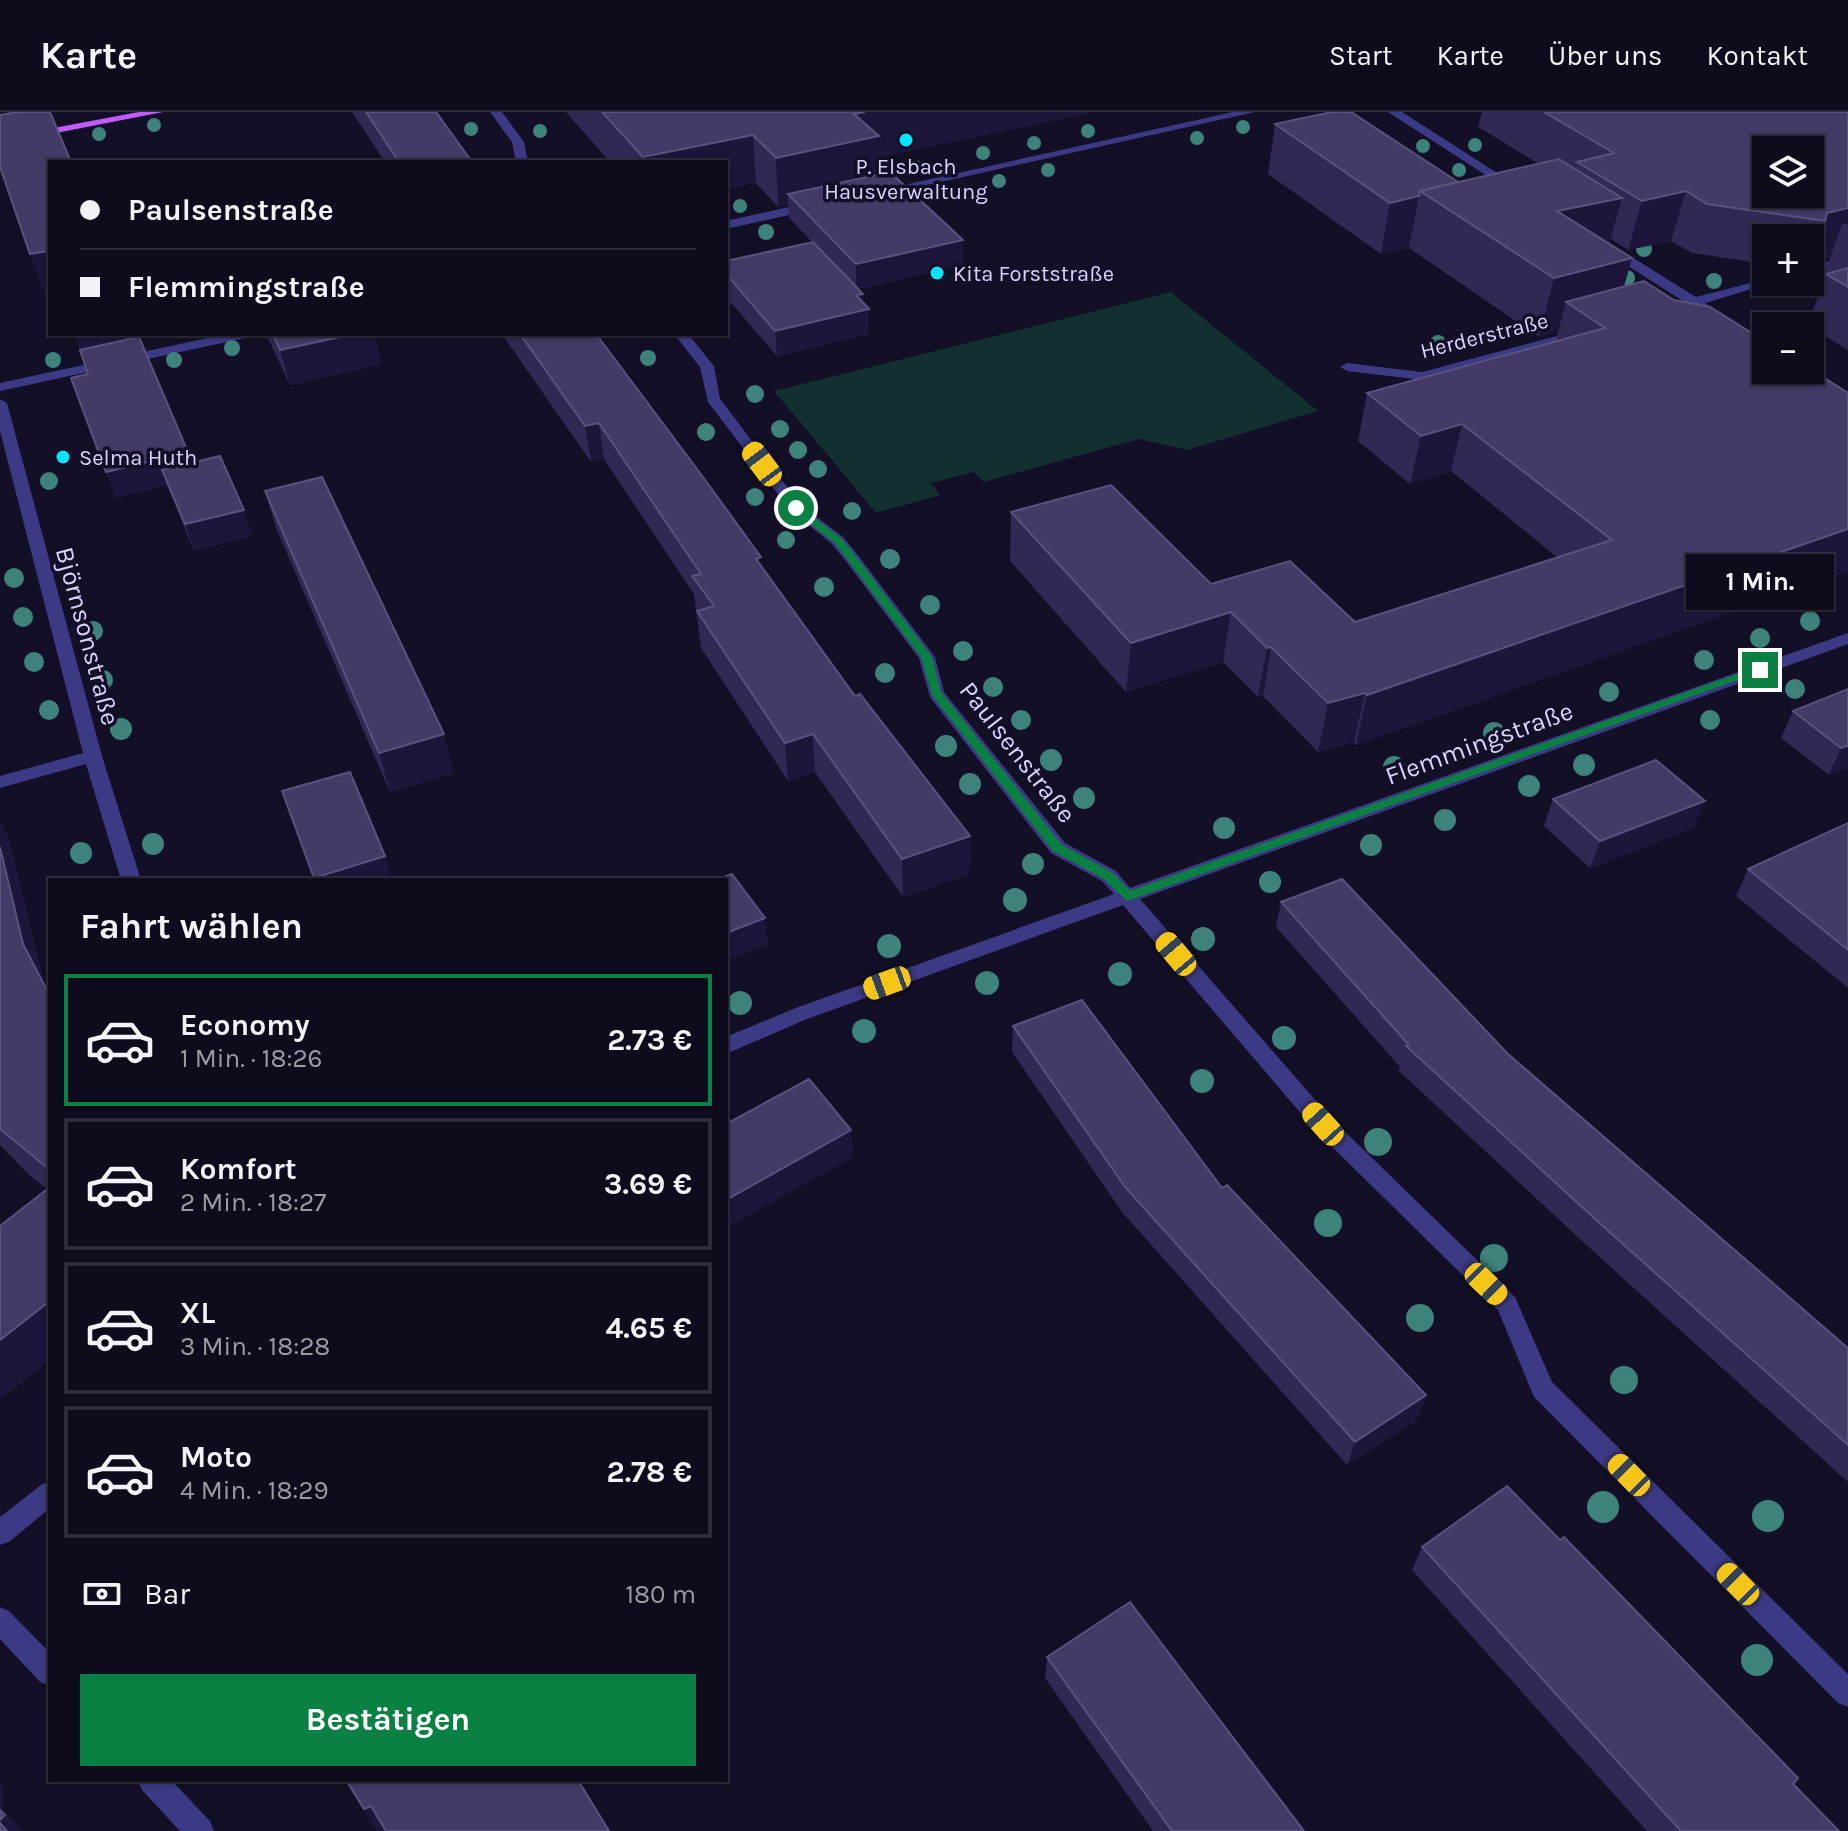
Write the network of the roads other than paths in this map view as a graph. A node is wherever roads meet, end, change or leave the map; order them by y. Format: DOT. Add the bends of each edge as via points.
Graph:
graph roads {
  1 [pos="157,112"];
  2 [pos="496,112"];
  3 [pos="1249,112"];
  4 [pos="1394,112"];
  5 [pos="0,141"];
  6 [pos="522,160"];
  7 [pos="865,195"];
  8 [pos="1525,195"];
  9 [pos="834,202"];
  10 [pos="728,225"];
  11 [pos="1603,244"];
  12 [pos="1848,260"];
  13 [pos="1824,266"];
  14 [pos="1752,286"];
  15 [pos="1695,302"];
  16 [pos="1670,309"];
  17 [pos="1597,329"];
  18 [pos="236,336"];
  19 [pos="683,336"];
  20 [pos="1752,338"];
  21 [pos="1347,367"];
  22 [pos="0,387"];
  23 [pos="0,403"];
  24 [pos="1848,638"];
  25 [pos="93,756"];
  26 [pos="0,782"];
  27 [pos="130,878"];
  28 [pos="1127,897"];
  29 [pos="728,1045"];
  30 [pos="48,1495"];
  31 [pos="0,1533"];
  32 [pos="0,1620"];
  33 [pos="48,1671"];
  34 [pos="1848,1693"];
  35 [pos="154,1782"];
  36 [pos="200,1831"];
  1 -- 5 [label="main road"];
  2 -- 6 [label="street" via="518,142"];
  3 -- 7 [label="street"];
  4 -- 8 [label="street"];
  9 -- 10 [label="street"];
  11 -- 15 [label="street"];
  12 -- 13 [label="street"];
  14 -- 15 [label="street"];
  15 -- 16 [label="street"];
  15 -- 20 [label="street"];
  17 -- 21 [label="street, Herderstraße" via="1422,376"];
  18 -- 22 [label="street"];
  19 -- 28 [label="street, Paulsenstraße" via="707,366 713,399 796,508 851,557 927,657 936,693 1058,848 1109,876"];
  23 -- 25 [label="street, Björnsonstraße"];
  24 -- 28 [label="street, Flemmingstraße"];
  25 -- 26 [label="street"];
  25 -- 27 [label="street, Björnsonstraße"];
  28 -- 29 [label="street, Flemmingstraße" via="800,1014"];
  28 -- 34 [label="street, Paulsenstraße" via="1323,1124 1507,1304 1543,1389"];
  30 -- 31 [label="street"];
  32 -- 33 [label="street"];
  35 -- 36 [label="street"];
}
